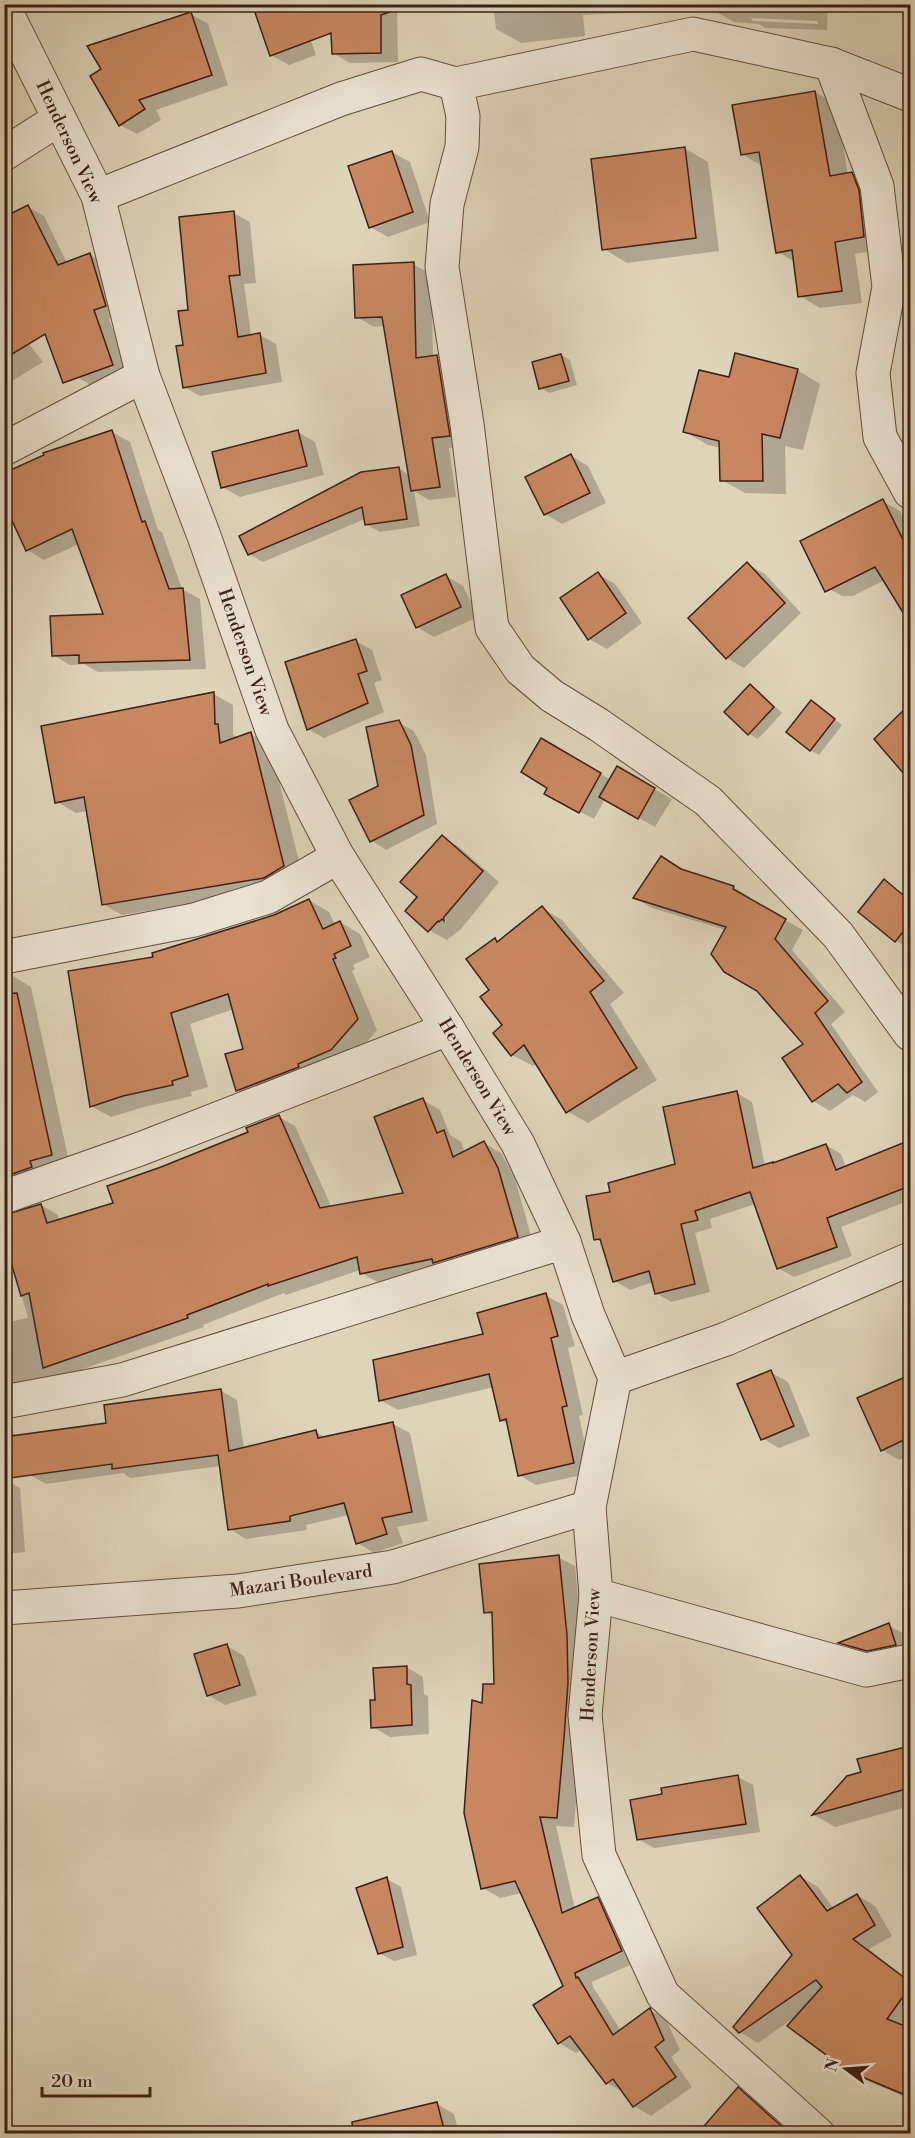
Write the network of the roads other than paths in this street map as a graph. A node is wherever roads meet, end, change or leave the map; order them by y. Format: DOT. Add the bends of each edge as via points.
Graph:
graph roads {
  1 [pos="4,8"];
  2 [pos="831,64"];
  3 [pos="456,84"];
  4 [pos="910,95"];
  5 [pos="59,119"];
  6 [pos="4,154"];
  7 [pos="98,196"];
  8 [pos="143,376"];
  9 [pos="4,448"];
  10 [pos="910,492"];
  11 [pos="338,857"];
  12 [pos="4,957"];
  13 [pos="448,1029"];
  14 [pos="910,1034"];
  15 [pos="4,1197"];
  16 [pos="564,1242"];
  17 [pos="910,1259"];
  18 [pos="615,1377"];
  19 [pos="4,1402"];
  20 [pos="589,1507"];
  21 [pos="596,1595"];
  22 [pos="4,1608"];
  23 [pos="910,1661"];
  24 [pos="818,2133"];
  1 -- 5 [label="street, Henderson View"];
  2 -- 3 [label="street" via="693,34"];
  2 -- 4 [label="street"];
  2 -- 10 [label="street" via="877,186 889,287 873,374 880,437"];
  3 -- 7 [label="street" via="421,74 341,99"];
  3 -- 14 [label="street" via="463,116 462,147 447,204 442,267 467,424 492,628 520,669 552,696 708,801 838,935"];
  5 -- 6 [label="street"];
  5 -- 7 [label="street, Henderson View"];
  7 -- 8 [label="street, Henderson View"];
  8 -- 9 [label="street"];
  8 -- 11 [label="street, Henderson View" via="272,730"];
  11 -- 12 [label="street" via="268,897 194,920"];
  11 -- 13 [label="street, Henderson View"];
  13 -- 15 [label="street"];
  13 -- 16 [label="street, Henderson View" via="518,1144"];
  16 -- 18 [label="street, Henderson View" via="588,1315"];
  16 -- 19 [label="street" via="122,1380"];
  17 -- 18 [label="street" via="726,1339"];
  18 -- 20 [label="street, Henderson View"];
  20 -- 21 [label="street, Henderson View"];
  20 -- 22 [label="street, Mazari Boulevard" via="393,1567 238,1591"];
  21 -- 23 [label="street" via="866,1670"];
  21 -- 24 [label="street, Henderson View" via="585,1714 598,1855 663,1995"];
}
